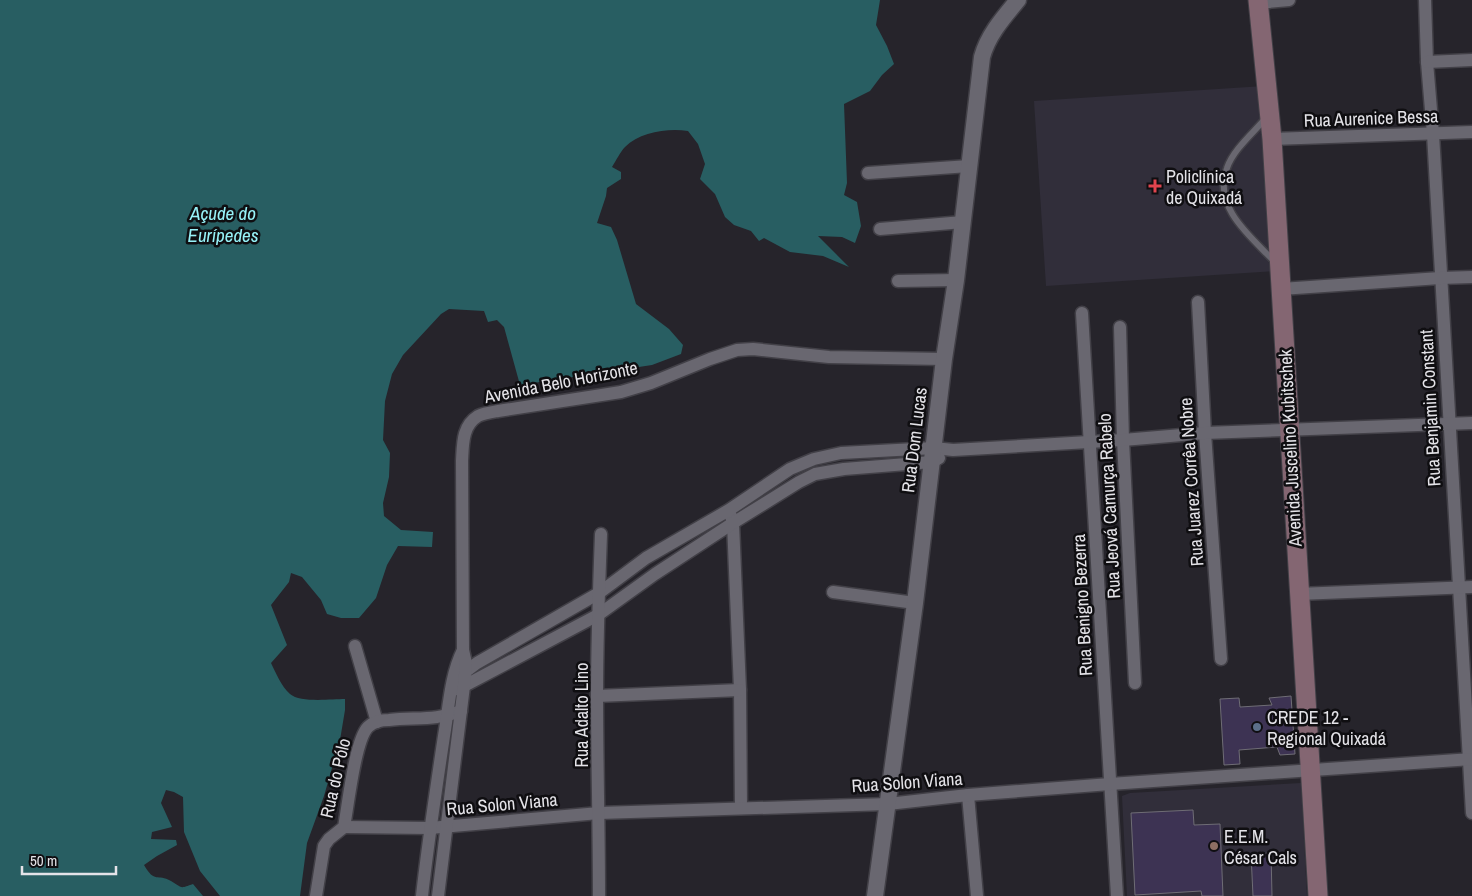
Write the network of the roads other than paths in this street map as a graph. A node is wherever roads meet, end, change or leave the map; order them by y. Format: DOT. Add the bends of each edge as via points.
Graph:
graph roads {
  1 [pos="1018,0"];
  2 [pos="1289,0"];
  3 [pos="1424,0"];
  4 [pos="1258,2"];
  5 [pos="1472,60"];
  6 [pos="1427,62"];
  7 [pos="1269,114"];
  8 [pos="1472,132"];
  9 [pos="1433,134"];
  10 [pos="1272,139"];
  11 [pos="969,166"];
  12 [pos="868,173"];
  13 [pos="963,222"];
  14 [pos="880,229"];
  15 [pos="1279,266"];
  16 [pos="1472,277"];
  17 [pos="1440,278"];
  18 [pos="956,280"];
  19 [pos="898,281"];
  20 [pos="1281,289"];
  21 [pos="1198,302"];
  22 [pos="1082,313"];
  23 [pos="1120,326"];
  24 [pos="944,359"];
  25 [pos="1472,423"];
  26 [pos="1449,424"];
  27 [pos="1288,430"];
  28 [pos="1205,433"];
  29 [pos="1123,440"];
  30 [pos="1090,442"];
  31 [pos="933,455"];
  32 [pos="814,459"];
  33 [pos="815,474"];
  34 [pos="729,510"];
  35 [pos="733,523"];
  36 [pos="601,534"];
  37 [pos="646,558"];
  38 [pos="655,574"];
  39 [pos="1458,587"];
  40 [pos="1472,587"];
  41 [pos="833,592"];
  42 [pos="599,593"];
  43 [pos="1298,594"];
  44 [pos="915,603"];
  45 [pos="598,615"];
  46 [pos="355,646"];
  47 [pos="1221,659"];
  48 [pos="461,679"];
  49 [pos="1135,683"];
  50 [pos="740,690"];
  51 [pos="597,696"];
  52 [pos="461,710"];
  53 [pos="448,716"];
  54 [pos="376,722"];
  55 [pos="1470,759"];
  56 [pos="1311,771"];
  57 [pos="1110,784"];
  58 [pos="968,795"];
  59 [pos="888,804"];
  60 [pos="741,808"];
  61 [pos="599,813"];
  62 [pos="1472,813"];
  63 [pos="344,827"];
  64 [pos="446,827"];
  65 [pos="430,828"];
  66 [pos="316,896"];
  67 [pos="422,896"];
  68 [pos="438,896"];
  69 [pos="599,896"];
  70 [pos="875,896"];
  71 [pos="977,896"];
  72 [pos="1117,896"];
  73 [pos="1318,896"];
  1 -- 11 [label="street, Rua Dom Lucas" via="985,44"];
  2 -- 4 [label="street"];
  3 -- 6 [label="street, Rua Benjamin Constant"];
  4 -- 7 [label="main road, Avenida Juscelino Kubitschek"];
  5 -- 6 [label="street"];
  6 -- 9 [label="street, Rua Benjamin Constant"];
  7 -- 10 [label="main road, Avenida Juscelino Kubitschek"];
  7 -- 15 [label="lane" via="1227,167 1223,185 1226,204 1239,224"];
  8 -- 9 [label="street, Rua Aurenice Bessa"];
  9 -- 10 [label="street, Rua Aurenice Bessa"];
  9 -- 17 [label="street, Rua Benjamin Constant"];
  10 -- 15 [label="main road, Avenida Juscelino Kubitschek"];
  11 -- 12 [label="street"];
  11 -- 13 [label="street, Rua Dom Lucas"];
  13 -- 14 [label="street"];
  13 -- 18 [label="street, Rua Dom Lucas"];
  15 -- 20 [label="main road, Avenida Juscelino Kubitschek"];
  16 -- 17 [label="street"];
  17 -- 20 [label="street"];
  17 -- 26 [label="street, Rua Benjamin Constant"];
  18 -- 19 [label="street"];
  18 -- 24 [label="street, Rua Dom Lucas"];
  20 -- 27 [label="main road, Avenida Juscelino Kubitschek"];
  21 -- 28 [label="street, Rua Juarez Corrêa Nobre"];
  22 -- 30 [label="street, Rua Benigno Bezerra"];
  23 -- 29 [label="street, Rua Jeová Camurça Rabelo"];
  24 -- 31 [label="street, Rua Dom Lucas"];
  24 -- 48 [label="street, Avenida Belo Horizonte" via="829,357 737,350 621,392 480,415 472,421 464,437 462,461 463,650 466,663"];
  25 -- 26 [label="street"];
  26 -- 27 [label="street"];
  26 -- 39 [label="street, Rua Benjamin Constant"];
  27 -- 28 [label="street"];
  27 -- 43 [label="main road, Avenida Juscelino Kubitschek"];
  28 -- 29 [label="street"];
  28 -- 47 [label="street, Rua Juarez Corrêa Nobre"];
  29 -- 30 [label="street"];
  29 -- 49 [label="street, Rua Jeová Camurça Rabelo"];
  30 -- 31 [label="street" via="953,450"];
  30 -- 57 [label="street, Rua Benigno Bezerra"];
  31 -- 32 [label="street" via="841,453"];
  31 -- 33 [label="street"];
  31 -- 44 [label="street, Rua Dom Lucas"];
  32 -- 33 [label="street"];
  32 -- 34 [label="street" via="790,469"];
  33 -- 35 [label="street"];
  34 -- 35 [label="street"];
  34 -- 37 [label="street"];
  35 -- 38 [label="street"];
  35 -- 50 [label="street"];
  36 -- 42 [label="street, Rua Adalto Lino"];
  37 -- 38 [label="street"];
  37 -- 42 [label="street"];
  38 -- 45 [label="street"];
  39 -- 40 [label="street"];
  39 -- 43 [label="street"];
  39 -- 55 [label="street, Rua Benjamin Constant"];
  41 -- 44 [label="street"];
  42 -- 45 [label="street, Rua Adalto Lino"];
  42 -- 48 [label="street" via="477,663"];
  43 -- 56 [label="main road, Avenida Juscelino Kubitschek"];
  44 -- 59 [label="street, Rua Dom Lucas"];
  45 -- 48 [label="street"];
  45 -- 51 [label="street, Rua Adalto Lino"];
  46 -- 54 [label="street"];
  48 -- 52 [label="street, Avenida Belo Horizonte"];
  48 -- 53 [label="street" via="451,691"];
  50 -- 51 [label="street"];
  50 -- 60 [label="street"];
  51 -- 61 [label="street, Rua Adalto Lino"];
  52 -- 53 [label="street"];
  52 -- 64 [label="street, Avenida Belo Horizonte"];
  53 -- 54 [label="street"];
  53 -- 65 [label="street"];
  54 -- 63 [label="street, Rua do Pólo" via="369,726 360,741"];
  55 -- 56 [label="street, Rua Solon Viana"];
  55 -- 62 [label="street, Rua Benjamin Constant"];
  56 -- 57 [label="street, Rua Solon Viana"];
  56 -- 73 [label="main road, Avenida Juscelino Kubitschek"];
  57 -- 58 [label="street, Rua Solon Viana"];
  57 -- 72 [label="street, Rua Benigno Bezerra"];
  58 -- 59 [label="street, Rua Solon Viana"];
  58 -- 71 [label="street"];
  59 -- 60 [label="street, Rua Solon Viana"];
  59 -- 70 [label="street, Rua Dom Lucas"];
  60 -- 61 [label="street, Rua Solon Viana"];
  61 -- 64 [label="street, Rua Solon Viana"];
  61 -- 69 [label="street, Rua Adalto Lino"];
  63 -- 65 [label="street, Rua Solon Viana"];
  63 -- 66 [label="street, Rua do Pólo" via="324,846"];
  64 -- 65 [label="street, Rua Solon Viana"];
  64 -- 68 [label="street, Avenida Belo Horizonte"];
  65 -- 67 [label="street"];
}
